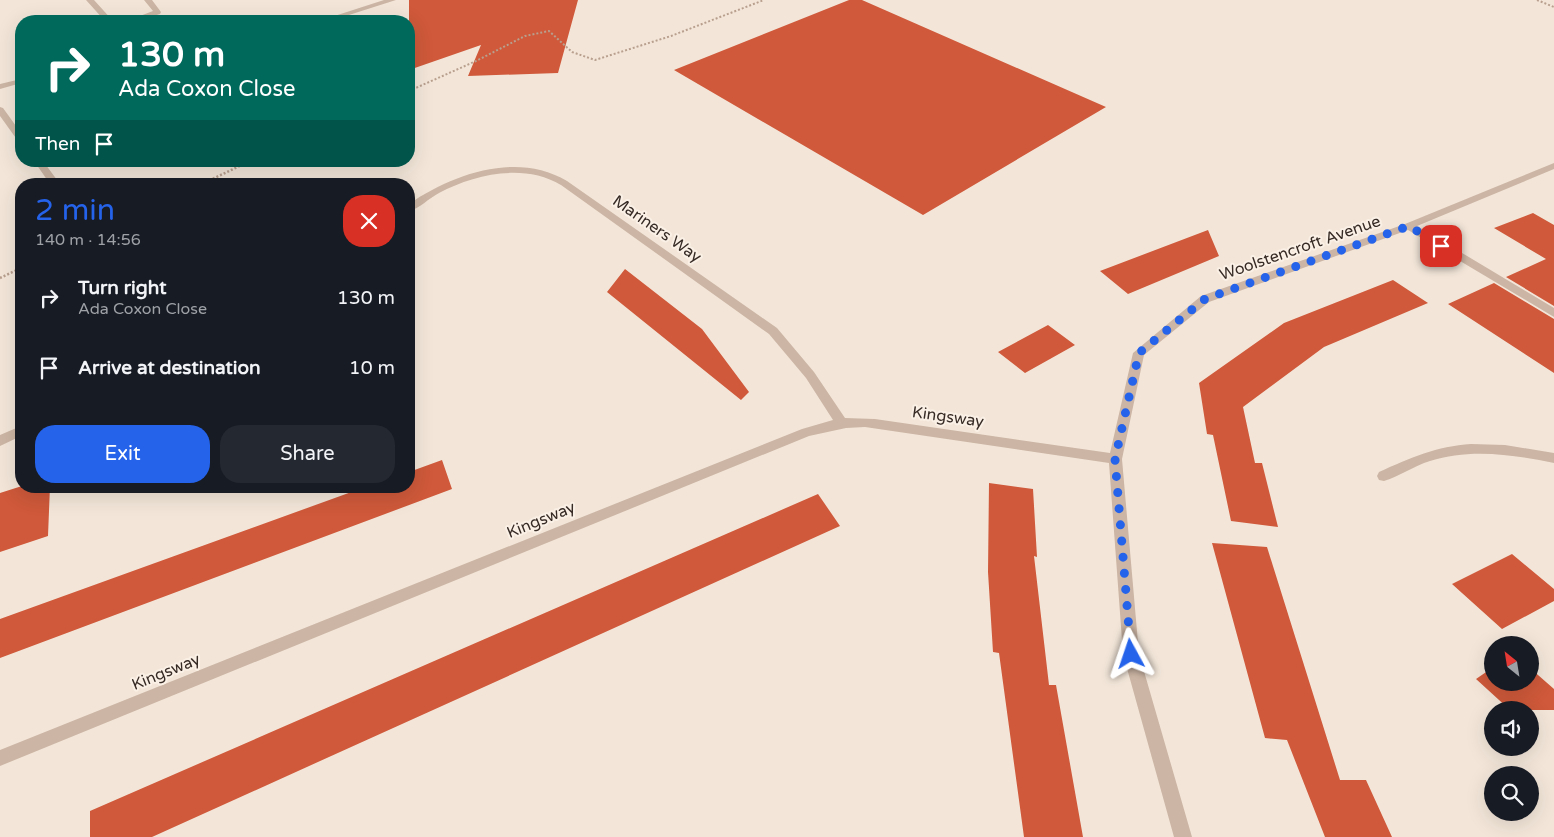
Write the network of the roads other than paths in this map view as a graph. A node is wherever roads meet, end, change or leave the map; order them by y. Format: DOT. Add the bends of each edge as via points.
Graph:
graph roads {
  1 [pos="90,0"];
  2 [pos="148,0"];
  3 [pos="392,0"];
  4 [pos="104,15"];
  5 [pos="148,15"];
  6 [pos="343,15"];
  7 [pos="15,83"];
  8 [pos="0,87"];
  9 [pos="0,110"];
  10 [pos="15,130"];
  11 [pos="1554,166"];
  12 [pos="42,167"];
  13 [pos="51,178"];
  14 [pos="415,204"];
  15 [pos="1409,226"];
  16 [pos="1554,313"];
  17 [pos="842,422"];
  18 [pos="15,434"];
  19 [pos="0,441"];
  20 [pos="1554,458"];
  21 [pos="1115,459"];
  22 [pos="1384,476"];
  23 [pos="0,758"];
  24 [pos="1184,837"];
  1 -- 4 [label="street"];
  2 -- 5 [label="street" via="157,12"];
  3 -- 6 [label="street"];
  7 -- 8 [label="street"];
  9 -- 10 [label="street"];
  11 -- 15 [label="street, Woolstencroft Avenue"];
  12 -- 13 [label="street"];
  14 -- 17 [label="street, Mariners Way" via="441,188 469,177 498,171 552,177 773,331 810,375"];
  15 -- 16 [label="street"];
  15 -- 21 [label="street, Woolstencroft Avenue" via="1205,299 1139,353"];
  17 -- 21 [label="street, Kingsway" via="868,422"];
  17 -- 23 [label="street, Kingsway" via="806,432"];
  18 -- 19 [label="street"];
  20 -- 22 [label="street" via="1486,448 1456,449 1423,457"];
  21 -- 24 [label="street, Woolstencroft Avenue" via="1131,654"];
}
